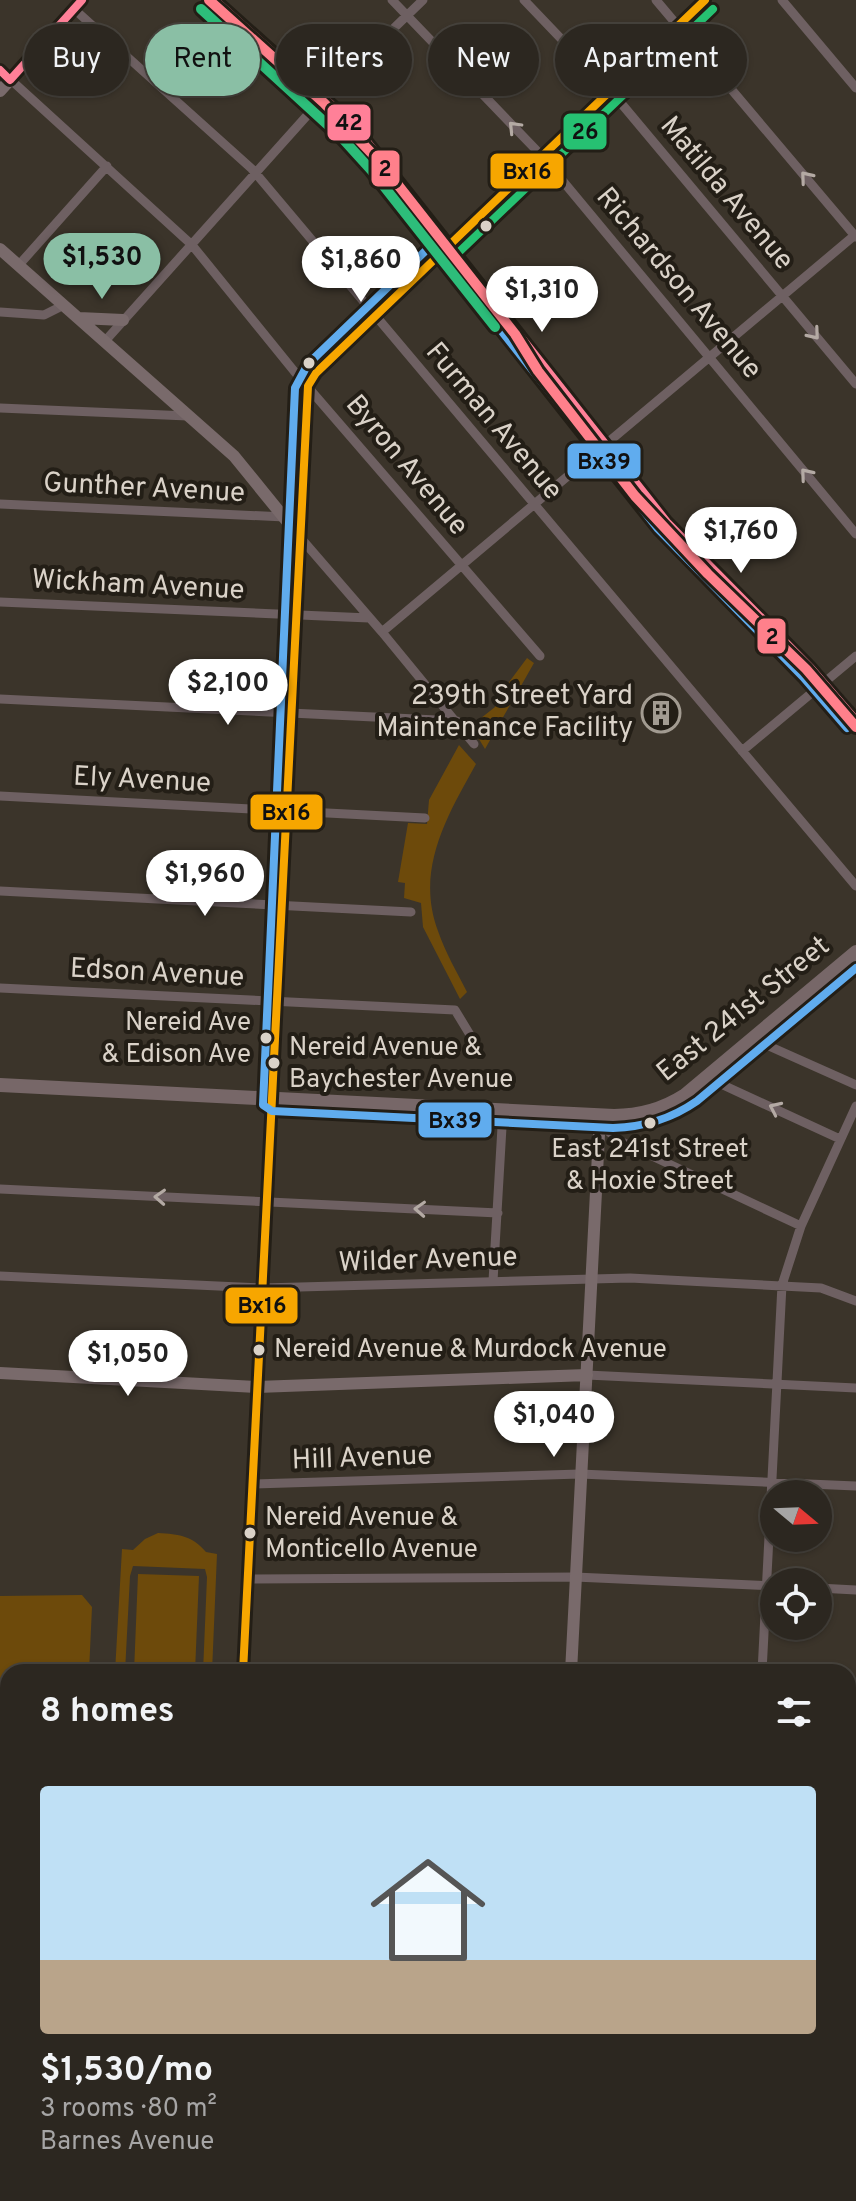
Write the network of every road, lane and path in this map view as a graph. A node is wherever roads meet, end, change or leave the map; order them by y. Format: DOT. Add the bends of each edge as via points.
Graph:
graph roads {
  1 [pos="215,0"];
  2 [pos="392,0"];
  3 [pos="423,0"];
  4 [pos="524,0"];
  5 [pos="656,0"];
  6 [pos="705,0"];
  7 [pos="782,0"];
  8 [pos="78,4"];
  9 [pos="407,15"];
  10 [pos="678,24"];
  11 [pos="680,24"];
  12 [pos="555,32"];
  13 [pos="0,70"];
  14 [pos="10,80"];
  15 [pos="856,88"];
  16 [pos="0,91"];
  17 [pos="604,96"];
  18 [pos="615,96"];
  19 [pos="739,96"];
  20 [pos="323,97"];
  21 [pos="542,156"];
  22 [pos="107,166"];
  23 [pos="255,173"];
  24 [pos="856,236"];
  25 [pos="192,245"];
  26 [pos="449,245"];
  27 [pos="0,249"];
  28 [pos="18,266"];
  29 [pos="783,296"];
  30 [pos="64,305"];
  31 [pos="0,312"];
  32 [pos="375,316"];
  33 [pos="79,318"];
  34 [pos="123,320"];
  35 [pos="106,340"];
  36 [pos="709,357"];
  37 [pos="856,384"];
  38 [pos="308,386"];
  39 [pos="0,408"];
  40 [pos="191,417"];
  41 [pos="606,444"];
  42 [pos="0,504"];
  43 [pos="534,505"];
  44 [pos="285,517"];
  45 [pos="856,534"];
  46 [pos="299,536"];
  47 [pos="461,566"];
  48 [pos="0,602"];
  49 [pos="295,616"];
  50 [pos="369,618"];
  51 [pos="382,632"];
  52 [pos="540,656"];
  53 [pos="856,656"];
  54 [pos="824,682"];
  55 [pos="0,699"];
  56 [pos="291,713"];
  57 [pos="856,720"];
  58 [pos="457,721"];
  59 [pos="474,744"];
  60 [pos="742,751"];
  61 [pos="0,796"];
  62 [pos="286,810"];
  63 [pos="425,818"];
  64 [pos="856,886"];
  65 [pos="0,891"];
  66 [pos="281,905"];
  67 [pos="411,912"];
  68 [pos="856,952"];
  69 [pos="0,988"];
  70 [pos="276,1002"];
  71 [pos="757,1035"];
  72 [pos="475,1043"];
  73 [pos="711,1074"];
  74 [pos="0,1085"];
  75 [pos="856,1085"];
  76 [pos="273,1099"];
  77 [pos="856,1106"];
  78 [pos="503,1110"];
  79 [pos="600,1115"];
  80 [pos="840,1139"];
  81 [pos="0,1189"];
  82 [pos="268,1202"];
  83 [pos="498,1213"];
  84 [pos="801,1226"];
  85 [pos="0,1276"];
  86 [pos="591,1277"];
  87 [pos="493,1281"];
  88 [pos="782,1285"];
  89 [pos="263,1288"];
  90 [pos="856,1301"];
  91 [pos="0,1373"];
  92 [pos="587,1375"];
  93 [pos="776,1384"];
  94 [pos="257,1387"];
  95 [pos="856,1388"];
  96 [pos="580,1474"];
  97 [pos="772,1480"];
  98 [pos="760,1482"];
  99 [pos="252,1484"];
  100 [pos="832,1485"];
  101 [pos="856,1486"];
  102 [pos="575,1577"];
  103 [pos="248,1579"];
  104 [pos="760,1586"];
  105 [pos="832,1588"];
  106 [pos="856,1590"];
  107 [pos="765,1640"];
  108 [pos="243,1664"];
  109 [pos="571,1664"];
  110 [pos="763,1664"];
  1 -- 20 [label="street"];
  2 -- 9 [label="street, Richardson Avenue"];
  3 -- 9 [label="street"];
  4 -- 12 [label="street, Matilda Avenue"];
  5 -- 10 [label="street"];
  6 -- 11 [label="street"];
  7 -- 15 [label="street"];
  8 -- 14 [label="street"];
  8 -- 23 [label="street, Furman Avenue"];
  9 -- 20 [label="street"];
  21 -- 9 [label="street, Richardson Avenue, one-way"];
  13 -- 14 [label="street, Byron Avenue"];
  14 -- 16 [label="street"];
  14 -- 22 [label="street, Byron Avenue"];
  17 -- 21 [label="street"];
  18 -- 29 [label="street, Matilda Avenue"];
  24 -- 19 [label="street, one-way"];
  20 -- 23 [label="street"];
  20 -- 26 [label="street" via="373,148"];
  21 -- 26 [label="street"];
  21 -- 36 [label="street, Richardson Avenue"];
  22 -- 25 [label="street, Byron Avenue"];
  22 -- 28 [label="street"];
  23 -- 25 [label="street"];
  23 -- 32 [label="street, Furman Avenue"];
  24 -- 29 [label="street"];
  25 -- 34 [label="street"];
  25 -- 38 [label="street, Byron Avenue"];
  26 -- 32 [label="street"];
  26 -- 41 [label="street"];
  27 -- 28 [label="street"];
  28 -- 30 [label="street"];
  29 -- 36 [label="street"];
  29 -- 37 [label="street, Matilda Avenue, one-way"];
  30 -- 31 [label="street" via="44,315"];
  30 -- 33 [label="street"];
  32 -- 38 [label="street"];
  32 -- 43 [label="street, Furman Avenue"];
  33 -- 34 [label="street"];
  33 -- 35 [label="street"];
  34 -- 35 [label="street"];
  35 -- 40 [label="street"];
  36 -- 41 [label="street"];
  45 -- 36 [label="street, Richardson Avenue, one-way"];
  38 -- 46 [label="street"];
  38 -- 47 [label="street, Byron Avenue"];
  39 -- 40 [label="street"];
  40 -- 44 [label="street" via="234,456"];
  41 -- 43 [label="street"];
  41 -- 54 [label="street" via="698,556"];
  42 -- 44 [label="street, Gunther Avenue"];
  43 -- 47 [label="street"];
  43 -- 60 [label="street, Furman Avenue"];
  44 -- 46 [label="street"];
  46 -- 49 [label="street"];
  46 -- 50 [label="street"];
  47 -- 51 [label="street"];
  47 -- 52 [label="street, Byron Avenue"];
  48 -- 49 [label="street, Wickham Avenue"];
  49 -- 50 [label="street, Wickham Avenue"];
  49 -- 56 [label="street"];
  50 -- 51 [label="street"];
  51 -- 58 [label="street"];
  53 -- 54 [label="street"];
  54 -- 57 [label="street"];
  54 -- 60 [label="street"];
  55 -- 56 [label="street"];
  56 -- 58 [label="street"];
  56 -- 62 [label="street"];
  58 -- 59 [label="street"];
  60 -- 64 [label="street, Furman Avenue"];
  61 -- 62 [label="street, Ely Avenue"];
  62 -- 63 [label="street, Ely Avenue"];
  62 -- 66 [label="street"];
  65 -- 66 [label="street"];
  66 -- 67 [label="street"];
  66 -- 70 [label="street"];
  68 -- 71 [label="main road, East 241st Street"];
  69 -- 70 [label="street, Edson Avenue"];
  70 -- 72 [label="street, Edson Avenue" via="455,1010"];
  70 -- 76 [label="street"];
  71 -- 73 [label="main road, East 241st Street"];
  71 -- 75 [label="street" via="771,1047"];
  73 -- 79 [label="main road, East 241st Street" via="662,1108"];
  80 -- 73 [label="street, one-way" via="723,1085"];
  74 -- 76 [label="main road, East 241st Street"];
  76 -- 78 [label="main road, East 241st Street"];
  76 -- 82 [label="street"];
  77 -- 80 [label="street"];
  78 -- 79 [label="main road, East 241st Street"];
  78 -- 83 [label="street"];
  79 -- 84 [label="street" via="618,1140"];
  79 -- 86 [label="street"];
  80 -- 84 [label="street"];
  82 -- 81 [label="street, one-way"];
  83 -- 82 [label="street, one-way"];
  82 -- 89 [label="street"];
  83 -- 87 [label="street"];
  84 -- 88 [label="street"];
  85 -- 89 [label="street, Wilder Avenue"];
  86 -- 87 [label="street, Wilder Avenue"];
  86 -- 88 [label="street, Wilder Avenue"];
  86 -- 92 [label="street"];
  87 -- 89 [label="street, Wilder Avenue"];
  88 -- 90 [label="street, Wilder Avenue" via="821,1288"];
  88 -- 93 [label="street"];
  89 -- 94 [label="street"];
  91 -- 94 [label="street"];
  92 -- 93 [label="street"];
  92 -- 94 [label="street"];
  92 -- 96 [label="street"];
  93 -- 95 [label="street"];
  93 -- 97 [label="street"];
  94 -- 99 [label="street"];
  96 -- 98 [label="street, Hill Avenue"];
  96 -- 99 [label="street, Hill Avenue"];
  96 -- 102 [label="street"];
  99 -- 103 [label="street"];
  100 -- 101 [label="street, Hill Avenue"];
  102 -- 103 [label="street"];
  102 -- 104 [label="street"];
  102 -- 109 [label="street"];
  103 -- 108 [label="street"];
  105 -- 106 [label="street"];
  107 -- 110 [label="street"];
}
